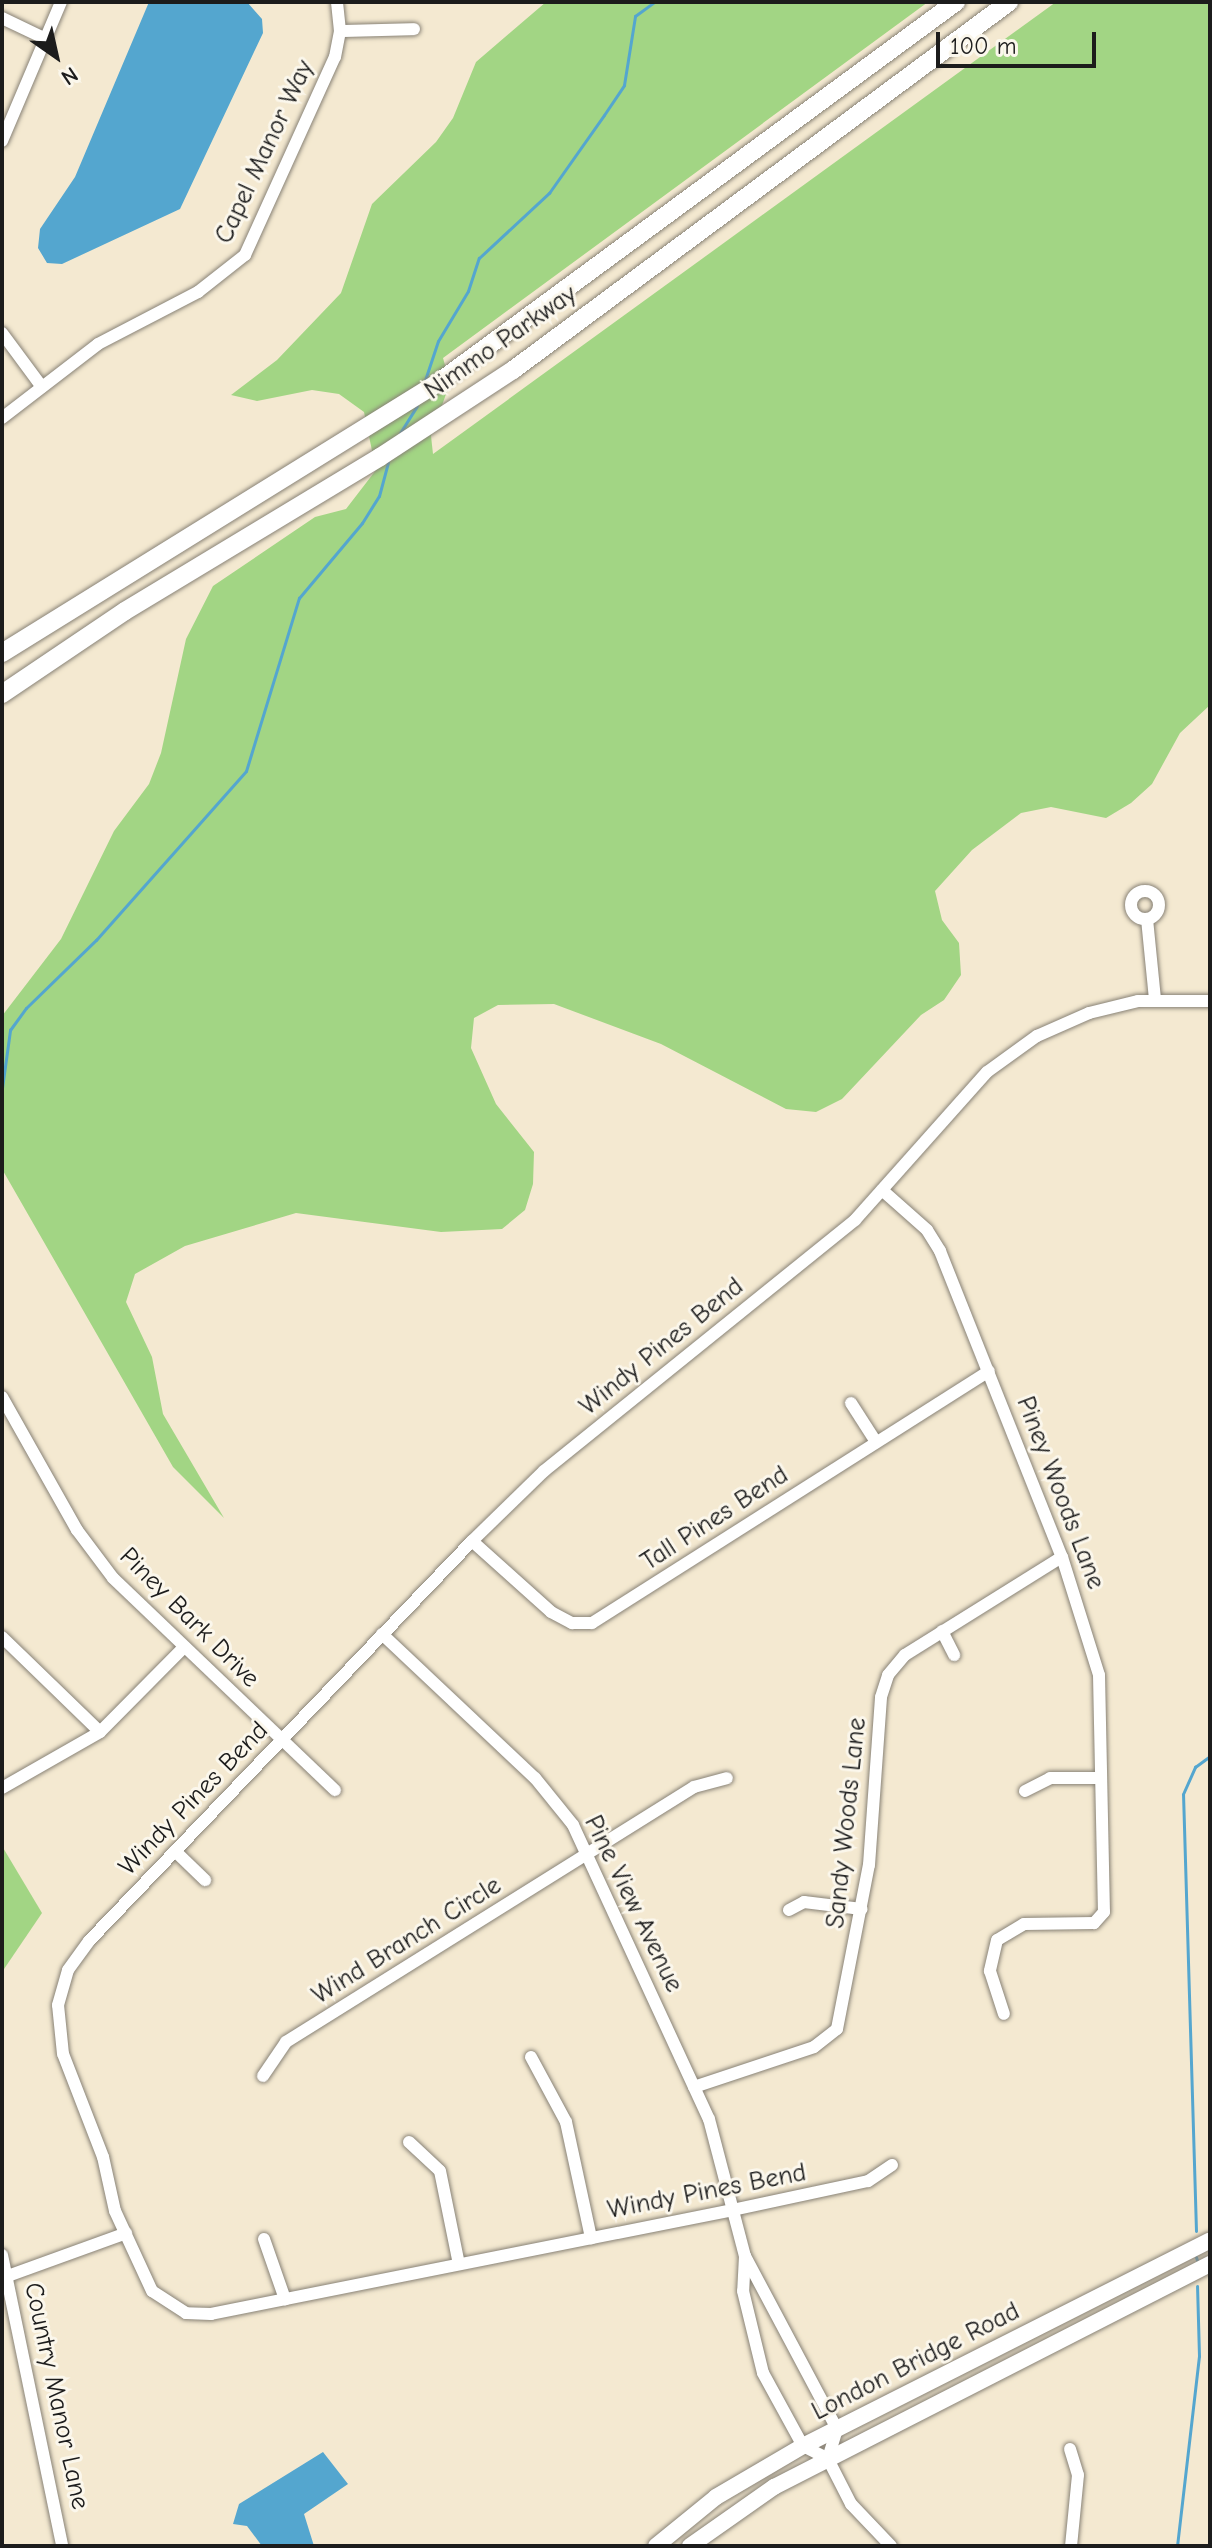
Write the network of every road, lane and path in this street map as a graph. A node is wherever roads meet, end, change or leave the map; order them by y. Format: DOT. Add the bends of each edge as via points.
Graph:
graph roads {
  1 [pos="61,2"];
  2 [pos="337,2"];
  3 [pos="956,2"];
  4 [pos="1009,2"];
  5 [pos="2,18"];
  6 [pos="414,29"];
  7 [pos="340,31"];
  8 [pos="46,39"];
  9 [pos="2,141"];
  10 [pos="2,333"];
  11 [pos="42,387"];
  12 [pos="2,418"];
  13 [pos="2,653"];
  14 [pos="2,694"];
  15 [pos="1147,919"];
  16 [pos="1155,999"];
  17 [pos="1210,1001"];
  18 [pos="882,1190"];
  19 [pos="989,1371"];
  20 [pos="2,1397"];
  21 [pos="851,1403"];
  22 [pos="876,1442"];
  23 [pos="472,1541"];
  24 [pos="1062,1557"];
  25 [pos="942,1631"];
  26 [pos="382,1634"];
  27 [pos="2,1637"];
  28 [pos="184,1647"];
  29 [pos="954,1655"];
  30 [pos="100,1732"];
  31 [pos="282,1739"];
  32 [pos="727,1778"];
  33 [pos="1100,1778"];
  34 [pos="2,1788"];
  35 [pos="335,1790"];
  36 [pos="1025,1791"];
  37 [pos="175,1851"];
  38 [pos="587,1853"];
  39 [pos="205,1880"];
  40 [pos="862,1909"];
  41 [pos="789,1910"];
  42 [pos="1004,2014"];
  43 [pos="531,2057"];
  44 [pos="263,2076"];
  45 [pos="694,2087"];
  46 [pos="409,2142"];
  47 [pos="892,2165"];
  48 [pos="733,2210"];
  49 [pos="126,2233"];
  50 [pos="591,2238"];
  51 [pos="264,2239"];
  52 [pos="1210,2240"];
  53 [pos="2,2255"];
  54 [pos="745,2256"];
  55 [pos="459,2264"];
  56 [pos="1210,2264"];
  57 [pos="6,2277"];
  58 [pos="285,2299"];
  59 [pos="837,2429"];
  60 [pos="803,2446"];
  61 [pos="1070,2449"];
  62 [pos="828,2459"];
  63 [pos="62,2546"];
  64 [pos="656,2546"];
  65 [pos="690,2546"];
  66 [pos="891,2546"];
  67 [pos="1071,2546"];
  1 -- 8 [label="street"];
  2 -- 7 [label="street, Capel Manor Way"];
  3 -- 13 [label="highway, Nimmo Parkway" via="439,382"];
  4 -- 14 [label="highway, Nimmo Parkway" via="513,370 125,611"];
  5 -- 8 [label="street"];
  6 -- 7 [label="street"];
  7 -- 11 [label="street, Capel Manor Way" via="335,57 245,255 215,281 127,326"];
  8 -- 9 [label="street"];
  10 -- 11 [label="street"];
  11 -- 12 [label="street, Capel Manor Way"];
  15 -- 16 [label="street"];
  16 -- 17 [label="street, Windy Pines Bend"];
  16 -- 18 [label="street, Windy Pines Bend" via="1089,1013 1013,1052 965,1095"];
  18 -- 19 [label="street, Piney Woods Lane" via="935,1241"];
  18 -- 23 [label="street, Windy Pines Bend" via="839,1234 544,1471"];
  19 -- 22 [label="street, Tall Pines Bend"];
  19 -- 24 [label="street, Piney Woods Lane"];
  20 -- 28 [label="street, Piney Bark Drive" via="94,1555"];
  21 -- 22 [label="street"];
  22 -- 23 [label="street, Tall Pines Bend" via="592,1623 572,1623 551,1612"];
  23 -- 26 [label="street, Windy Pines Bend"];
  24 -- 25 [label="street, Sandy Woods Lane"];
  24 -- 33 [label="street, Piney Woods Lane" via="1099,1675"];
  25 -- 29 [label="street"];
  25 -- 40 [label="street, Sandy Woods Lane" via="905,1655 883,1687"];
  26 -- 31 [label="street, Windy Pines Bend"];
  26 -- 38 [label="street, Pine View Avenue" via="535,1778 573,1825"];
  27 -- 30 [label="street"];
  28 -- 30 [label="street"];
  28 -- 31 [label="street, Piney Bark Drive"];
  30 -- 34 [label="street"];
  31 -- 35 [label="street, Piney Bark Drive"];
  31 -- 37 [label="street, Windy Pines Bend"];
  32 -- 38 [label="street, Wind Branch Circle" via="694,1787"];
  33 -- 36 [label="street" via="1050,1778"];
  33 -- 42 [label="street, Piney Woods Lane" via="1104,1912 1099,1920 1024,1924 997,1940 990,1971"];
  37 -- 39 [label="street"];
  37 -- 49 [label="street, Windy Pines Bend" via="77,1955 58,2005 63,2054"];
  38 -- 44 [label="street, Wind Branch Circle" via="286,2042"];
  38 -- 45 [label="street, Pine View Avenue"];
  40 -- 41 [label="street" via="804,1902"];
  40 -- 45 [label="street, Sandy Woods Lane" via="842,2020 830,2037"];
  43 -- 50 [label="street" via="566,2122"];
  45 -- 48 [label="street, Pine View Avenue" via="717,2143"];
  46 -- 55 [label="street" via="440,2171"];
  47 -- 48 [label="street, Windy Pines Bend" via="868,2181"];
  48 -- 50 [label="street, Windy Pines Bend"];
  48 -- 54 [label="street, Pine View Avenue"];
  49 -- 57 [label="street"];
  49 -- 58 [label="street, Windy Pines Bend" via="152,2291 173,2308 211,2314"];
  50 -- 55 [label="street, Windy Pines Bend"];
  51 -- 58 [label="street"];
  52 -- 59 [label="main road, London Bridge Road"];
  53 -- 57 [label="street, Country Manor Lane"];
  54 -- 59 [label="street, Pine View Avenue"];
  54 -- 60 [label="street, Pine View Avenue" via="743,2291 757,2356"];
  55 -- 58 [label="street, Windy Pines Bend"];
  56 -- 62 [label="main road, London Bridge Road"];
  57 -- 63 [label="street, Country Manor Lane"];
  59 -- 60 [label="main road, London Bridge Road"];
  59 -- 62 [label="street"];
  60 -- 62 [label="street"];
  60 -- 64 [label="main road, London Bridge Road" via="716,2497"];
  61 -- 67 [label="street" via="1078,2475"];
  62 -- 65 [label="main road, London Bridge Road" via="741,2507"];
  62 -- 66 [label="street" via="851,2504"];
}
